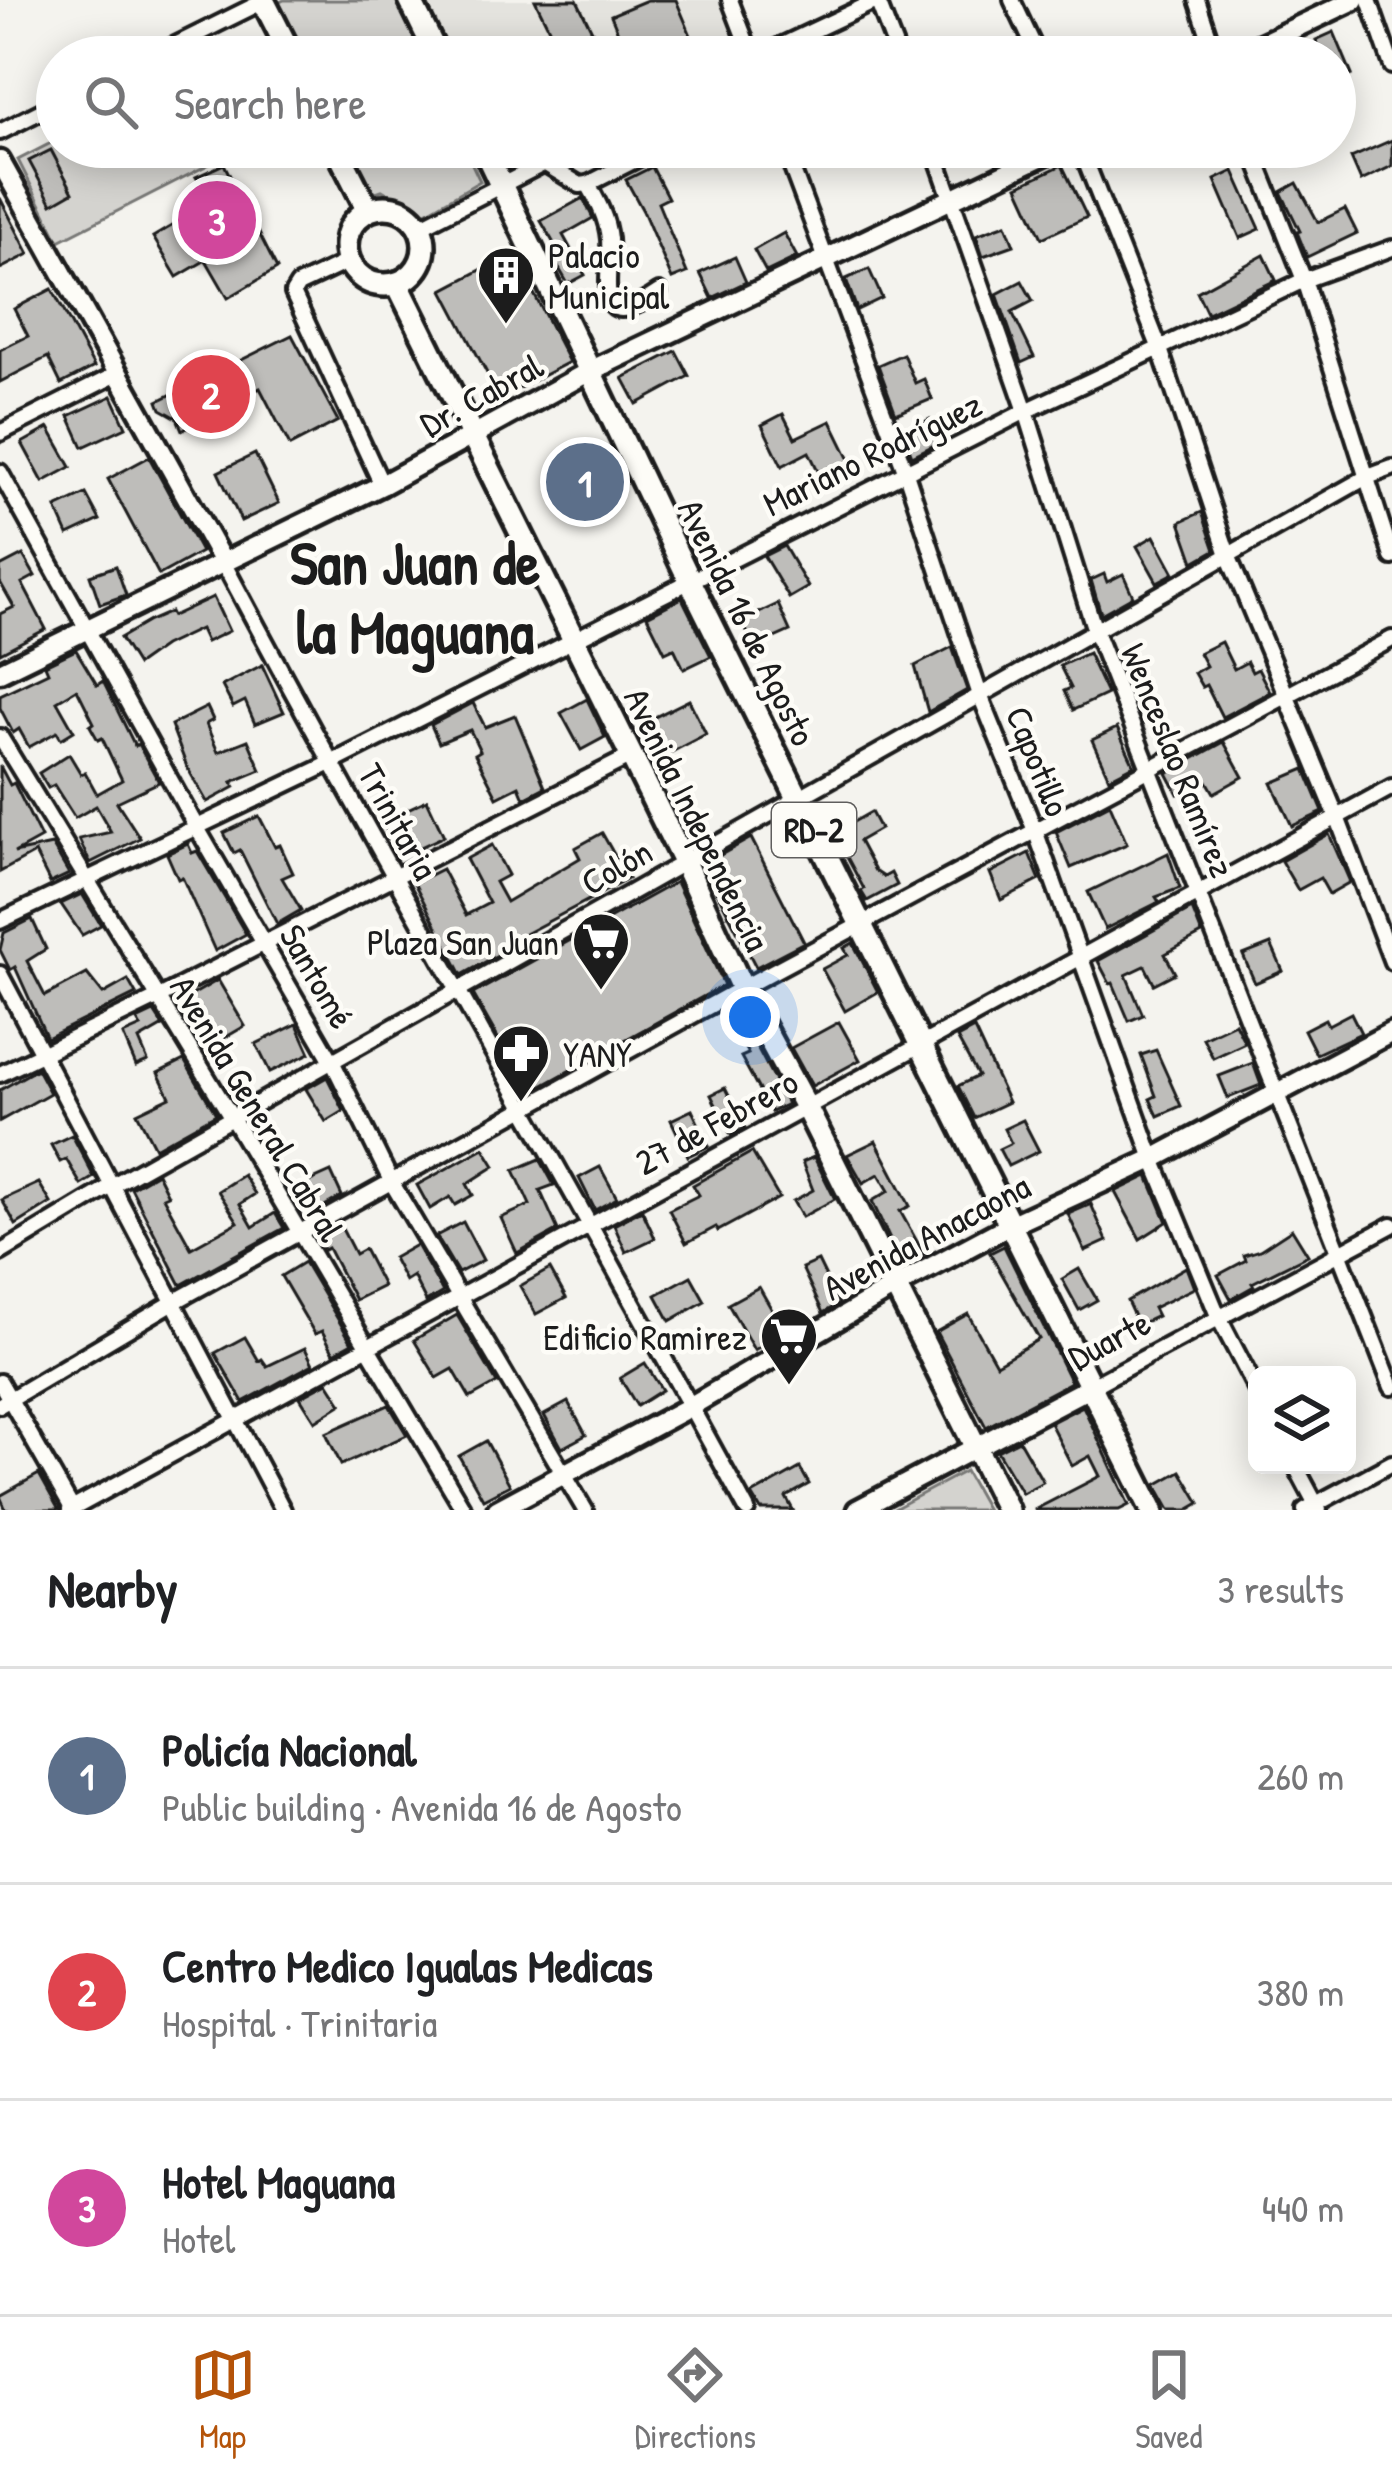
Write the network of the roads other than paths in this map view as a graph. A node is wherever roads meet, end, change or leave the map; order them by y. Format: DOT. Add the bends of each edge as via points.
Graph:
graph roads {
  1 [pos="264,0"];
  2 [pos="410,0"];
  3 [pos="730,0"];
  4 [pos="878,0"];
  5 [pos="1012,0"];
  6 [pos="1197,0"];
  7 [pos="1354,0"];
  8 [pos="1369,0"];
  9 [pos="193,36"];
  10 [pos="282,36"];
  11 [pos="428,36"];
  12 [pos="746,36"];
  13 [pos="800,36"];
  14 [pos="891,36"];
  15 [pos="1029,36"];
  16 [pos="1209,36"];
  17 [pos="1278,36"];
  18 [pos="1392,66"];
  19 [pos="36,114"];
  20 [pos="0,132"];
  21 [pos="0,161"];
  22 [pos="347,168"];
  23 [pos="493,168"];
  24 [pos="534,168"];
  25 [pos="552,168"];
  26 [pos="620,168"];
  27 [pos="791,168"];
  28 [pos="941,168"];
  29 [pos="1019,168"];
  30 [pos="1088,168"];
  31 [pos="1259,168"];
  32 [pos="501,184"];
  33 [pos="588,184"];
  34 [pos="953,201"];
  35 [pos="368,210"];
  36 [pos="420,227"];
  37 [pos="1392,248"];
  38 [pos="823,259"];
  39 [pos="349,260"];
  40 [pos="1304,280"];
  41 [pos="397,284"];
  42 [pos="659,292"];
  43 [pos="1160,349"];
  44 [pos="590,371"];
  45 [pos="119,373"];
  46 [pos="1026,410"];
  47 [pos="0,434"];
  48 [pos="471,439"];
  49 [pos="1392,468"];
  50 [pos="905,470"];
  51 [pos="0,472"];
  52 [pos="1365,478"];
  53 [pos="382,485"];
  54 [pos="1228,556"];
  55 [pos="1392,557"];
  56 [pos="224,564"];
  57 [pos="688,579"];
  58 [pos="88,629"];
  59 [pos="1095,631"];
  60 [pos="1392,639"];
  61 [pos="574,640"];
  62 [pos="0,672"];
  63 [pos="980,695"];
  64 [pos="1288,695"];
  65 [pos="0,737"];
  66 [pos="631,756"];
  67 [pos="329,764"];
  68 [pos="1151,770"];
  69 [pos="1392,787"];
  70 [pos="799,798"];
  71 [pos="1337,817"];
  72 [pos="197,828"];
  73 [pos="1036,832"];
  74 [pos="684,862"];
  75 [pos="393,878"];
  76 [pos="83,879"];
  77 [pos="1200,892"];
  78 [pos="0,921"];
  79 [pos="861,928"];
  80 [pos="264,943"];
  81 [pos="1081,957"];
  82 [pos="1392,962"];
  83 [pos="0,974"];
  84 [pos="742,988"];
  85 [pos="458,991"];
  86 [pos="157,998"];
  87 [pos="1392,1032"];
  88 [pos="919,1045"];
  89 [pos="43,1053"];
  90 [pos="332,1061"];
  91 [pos="0,1074"];
  92 [pos="1277,1093"];
  93 [pos="806,1107"];
  94 [pos="527,1109"];
  95 [pos="232,1118"];
  96 [pos="1153,1160"];
  97 [pos="392,1183"];
  98 [pos="113,1185"];
  99 [pos="590,1225"];
  100 [pos="1010,1225"];
  101 [pos="1392,1225"];
  102 [pos="301,1233"];
  103 [pos="0,1253"];
  104 [pos="1338,1254"];
  105 [pos="894,1287"];
  106 [pos="458,1296"];
  107 [pos="172,1303"];
  108 [pos="1219,1318"];
  109 [pos="367,1346"];
  110 [pos="1248,1374"];
  111 [pos="0,1382"];
  112 [pos="1092,1386"];
  113 [pos="1392,1387"];
  114 [pos="5,1402"];
  115 [pos="691,1406"];
  116 [pos="233,1419"];
  117 [pos="975,1445"];
  118 [pos="1392,1463"];
  119 [pos="564,1474"];
  120 [pos="1299,1474"];
  121 [pos="1313,1508"];
  122 [pos="72,1510"];
  123 [pos="283,1510"];
  124 [pos="464,1510"];
  125 [pos="496,1510"];
  126 [pos="585,1510"];
  127 [pos="747,1510"];
  128 [pos="857,1510"];
  129 [pos="1007,1510"];
  130 [pos="1153,1510"];
  1 -- 9 [label="street"];
  1 -- 10 [label="main road"];
  2 -- 11 [label="main road"];
  3 -- 12 [label="street"];
  4 -- 13 [label="street"];
  4 -- 14 [label="street"];
  5 -- 15 [label="street"];
  6 -- 16 [label="street"];
  7 -- 17 [label="street"];
  8 -- 18 [label="street"];
  19 -- 20 [label="street"];
  21 -- 45 [label="street, Trinitaria"];
  22 -- 35 [label="main road"];
  23 -- 32 [label="main road, Avenida 16 de Agosto / RD-2"];
  24 -- 32 [label="street"];
  25 -- 33 [label="street"];
  26 -- 33 [label="street"];
  27 -- 38 [label="street, Capotillo"];
  28 -- 34 [label="street, Wenceslao Ramírez"];
  29 -- 34 [label="street, Dr. Cabral"];
  30 -- 43 [label="street"];
  31 -- 40 [label="street"];
  32 -- 36 [label="street"];
  32 -- 44 [label="main road, Avenida 16 de Agosto / RD-2"];
  33 -- 42 [label="street" via="604,214 610,304 640,305"];
  34 -- 38 [label="street, Dr. Cabral"];
  34 -- 46 [label="street, Wenceslao Ramírez"];
  35 -- 36 [label="main road" via="403,210"];
  35 -- 39 [label="main road" via="350,226"];
  36 -- 41 [label="main road" via="418,267"];
  37 -- 40 [label="street, Mariano Rodríguez"];
  38 -- 44 [label="street, Dr. Cabral"];
  38 -- 50 [label="street, Capotillo"];
  39 -- 41 [label="main road" via="374,284"];
  39 -- 53 [label="street" via="293,292"];
  40 -- 43 [label="street, Mariano Rodríguez"];
  40 -- 52 [label="street"];
  41 -- 48 [label="main road, Avenida Independencia"];
  43 -- 46 [label="street, Mariano Rodríguez"];
  43 -- 54 [label="street"];
  44 -- 48 [label="street, Dr. Cabral"];
  44 -- 57 [label="main road, Avenida 16 de Agosto / RD-2"];
  45 -- 47 [label="street"];
  45 -- 56 [label="street, Trinitaria"];
  46 -- 50 [label="street, Mariano Rodríguez"];
  46 -- 59 [label="street, Wenceslao Ramírez"];
  48 -- 53 [label="street, Dr. Cabral"];
  48 -- 61 [label="main road, Avenida Independencia"];
  49 -- 52 [label="street, Colón"];
  50 -- 57 [label="street, Mariano Rodríguez"];
  50 -- 63 [label="street, Capotillo"];
  51 -- 58 [label="street, Santomé"];
  52 -- 54 [label="street, Colón"];
  52 -- 55 [label="street"];
  53 -- 56 [label="street, Dr. Cabral"];
  54 -- 59 [label="street, Colón"];
  54 -- 64 [label="street"];
  56 -- 58 [label="street, Dr. Cabral"];
  56 -- 67 [label="street, Trinitaria"];
  57 -- 61 [label="street, Mariano Rodríguez"];
  57 -- 70 [label="main road, Avenida 16 de Agosto / RD-2"];
  58 -- 62 [label="street, Dr. Cabral"];
  58 -- 72 [label="street, Santomé"];
  59 -- 63 [label="street, Colón"];
  59 -- 68 [label="street, Wenceslao Ramírez"];
  60 -- 64 [label="street"];
  61 -- 66 [label="main road, Avenida Independencia"];
  61 -- 67 [label="street, Mariano Rodríguez"];
  63 -- 70 [label="street, Colón"];
  63 -- 73 [label="street, Capotillo"];
  64 -- 68 [label="street"];
  64 -- 71 [label="street"];
  65 -- 76 [label="street, Avenida General Cabral"];
  66 -- 74 [label="main road, Avenida Independencia"];
  66 -- 75 [label="street"];
  67 -- 72 [label="street, Mariano Rodríguez"];
  67 -- 75 [label="street, Trinitaria"];
  68 -- 73 [label="street"];
  68 -- 77 [label="street, Wenceslao Ramírez"];
  69 -- 71 [label="street, 27 de Febrero"];
  70 -- 74 [label="street, Colón"];
  70 -- 79 [label="main road, Avenida 16 de Agosto / RD-2"];
  71 -- 77 [label="street, 27 de Febrero"];
  71 -- 82 [label="street"];
  72 -- 76 [label="street, Mariano Rodríguez"];
  72 -- 80 [label="street, Santomé"];
  73 -- 79 [label="street"];
  73 -- 81 [label="street, Capotillo"];
  74 -- 84 [label="main road, Avenida Independencia"];
  74 -- 85 [label="street, Colón"];
  75 -- 80 [label="street"];
  75 -- 85 [label="street, Trinitaria"];
  76 -- 78 [label="street, Mariano Rodríguez"];
  76 -- 86 [label="street, Avenida General Cabral"];
  77 -- 81 [label="street, 27 de Febrero"];
  77 -- 92 [label="street, Wenceslao Ramírez"];
  79 -- 84 [label="street"];
  79 -- 88 [label="main road, Avenida 16 de Agosto / RD-2"];
  80 -- 86 [label="street"];
  80 -- 90 [label="street, Santomé"];
  81 -- 88 [label="street, 27 de Febrero"];
  81 -- 96 [label="street, Capotillo"];
  83 -- 89 [label="street"];
  84 -- 93 [label="main road, Avenida Independencia"];
  84 -- 94 [label="street"];
  85 -- 90 [label="street, Colón"];
  85 -- 94 [label="street, Trinitaria"];
  86 -- 89 [label="street"];
  86 -- 95 [label="street, Avenida General Cabral"];
  87 -- 92 [label="street, Avenida Anacaona"];
  88 -- 93 [label="street, 27 de Febrero"];
  88 -- 100 [label="main road, Avenida 16 de Agosto / RD-2"];
  89 -- 91 [label="street"];
  89 -- 98 [label="street"];
  90 -- 95 [label="street, Colón"];
  90 -- 97 [label="street, Santomé"];
  92 -- 96 [label="street, Avenida Anacaona"];
  92 -- 104 [label="street, Wenceslao Ramírez"];
  93 -- 99 [label="street, 27 de Febrero"];
  93 -- 105 [label="main road, Avenida Independencia"];
  94 -- 97 [label="street"];
  94 -- 99 [label="street, Trinitaria"];
  95 -- 98 [label="street, Colón"];
  95 -- 102 [label="street, Avenida General Cabral"];
  96 -- 100 [label="street, Avenida Anacaona"];
  96 -- 108 [label="street, Capotillo"];
  97 -- 102 [label="street"];
  97 -- 106 [label="street, Santomé"];
  98 -- 103 [label="street, Colón"];
  98 -- 107 [label="street"];
  99 -- 106 [label="street, 27 de Febrero"];
  99 -- 115 [label="street, Trinitaria"];
  100 -- 105 [label="street, Avenida Anacaona"];
  100 -- 112 [label="main road, Avenida 16 de Agosto / RD-2"];
  101 -- 104 [label="street, Duarte"];
  102 -- 107 [label="street"];
  102 -- 109 [label="street, Avenida General Cabral"];
  104 -- 108 [label="street, Duarte"];
  104 -- 113 [label="street, Wenceslao Ramírez"];
  105 -- 115 [label="street, Avenida Anacaona"];
  105 -- 117 [label="main road, Avenida Independencia"];
  106 -- 109 [label="street, 27 de Febrero"];
  106 -- 119 [label="street, Santomé"];
  107 -- 114 [label="street"];
  107 -- 116 [label="street"];
  108 -- 110 [label="street, Capotillo"];
  108 -- 112 [label="street, Duarte"];
  109 -- 116 [label="street, 27 de Febrero"];
  109 -- 124 [label="street, Avenida General Cabral"];
  111 -- 114 [label="street"];
  112 -- 117 [label="street, Duarte"];
  112 -- 130 [label="main road, Avenida 16 de Agosto / RD-2"];
  114 -- 122 [label="street"];
  115 -- 119 [label="street, Avenida Anacaona"];
  115 -- 127 [label="street, Trinitaria"];
  116 -- 122 [label="street, 27 de Febrero"];
  116 -- 123 [label="street"];
  117 -- 128 [label="street, Duarte"];
  117 -- 129 [label="main road, Avenida Independencia"];
  118 -- 121 [label="street"];
  119 -- 125 [label="street, Avenida Anacaona"];
  119 -- 126 [label="street, Santomé"];
  120 -- 121 [label="street"];
}
